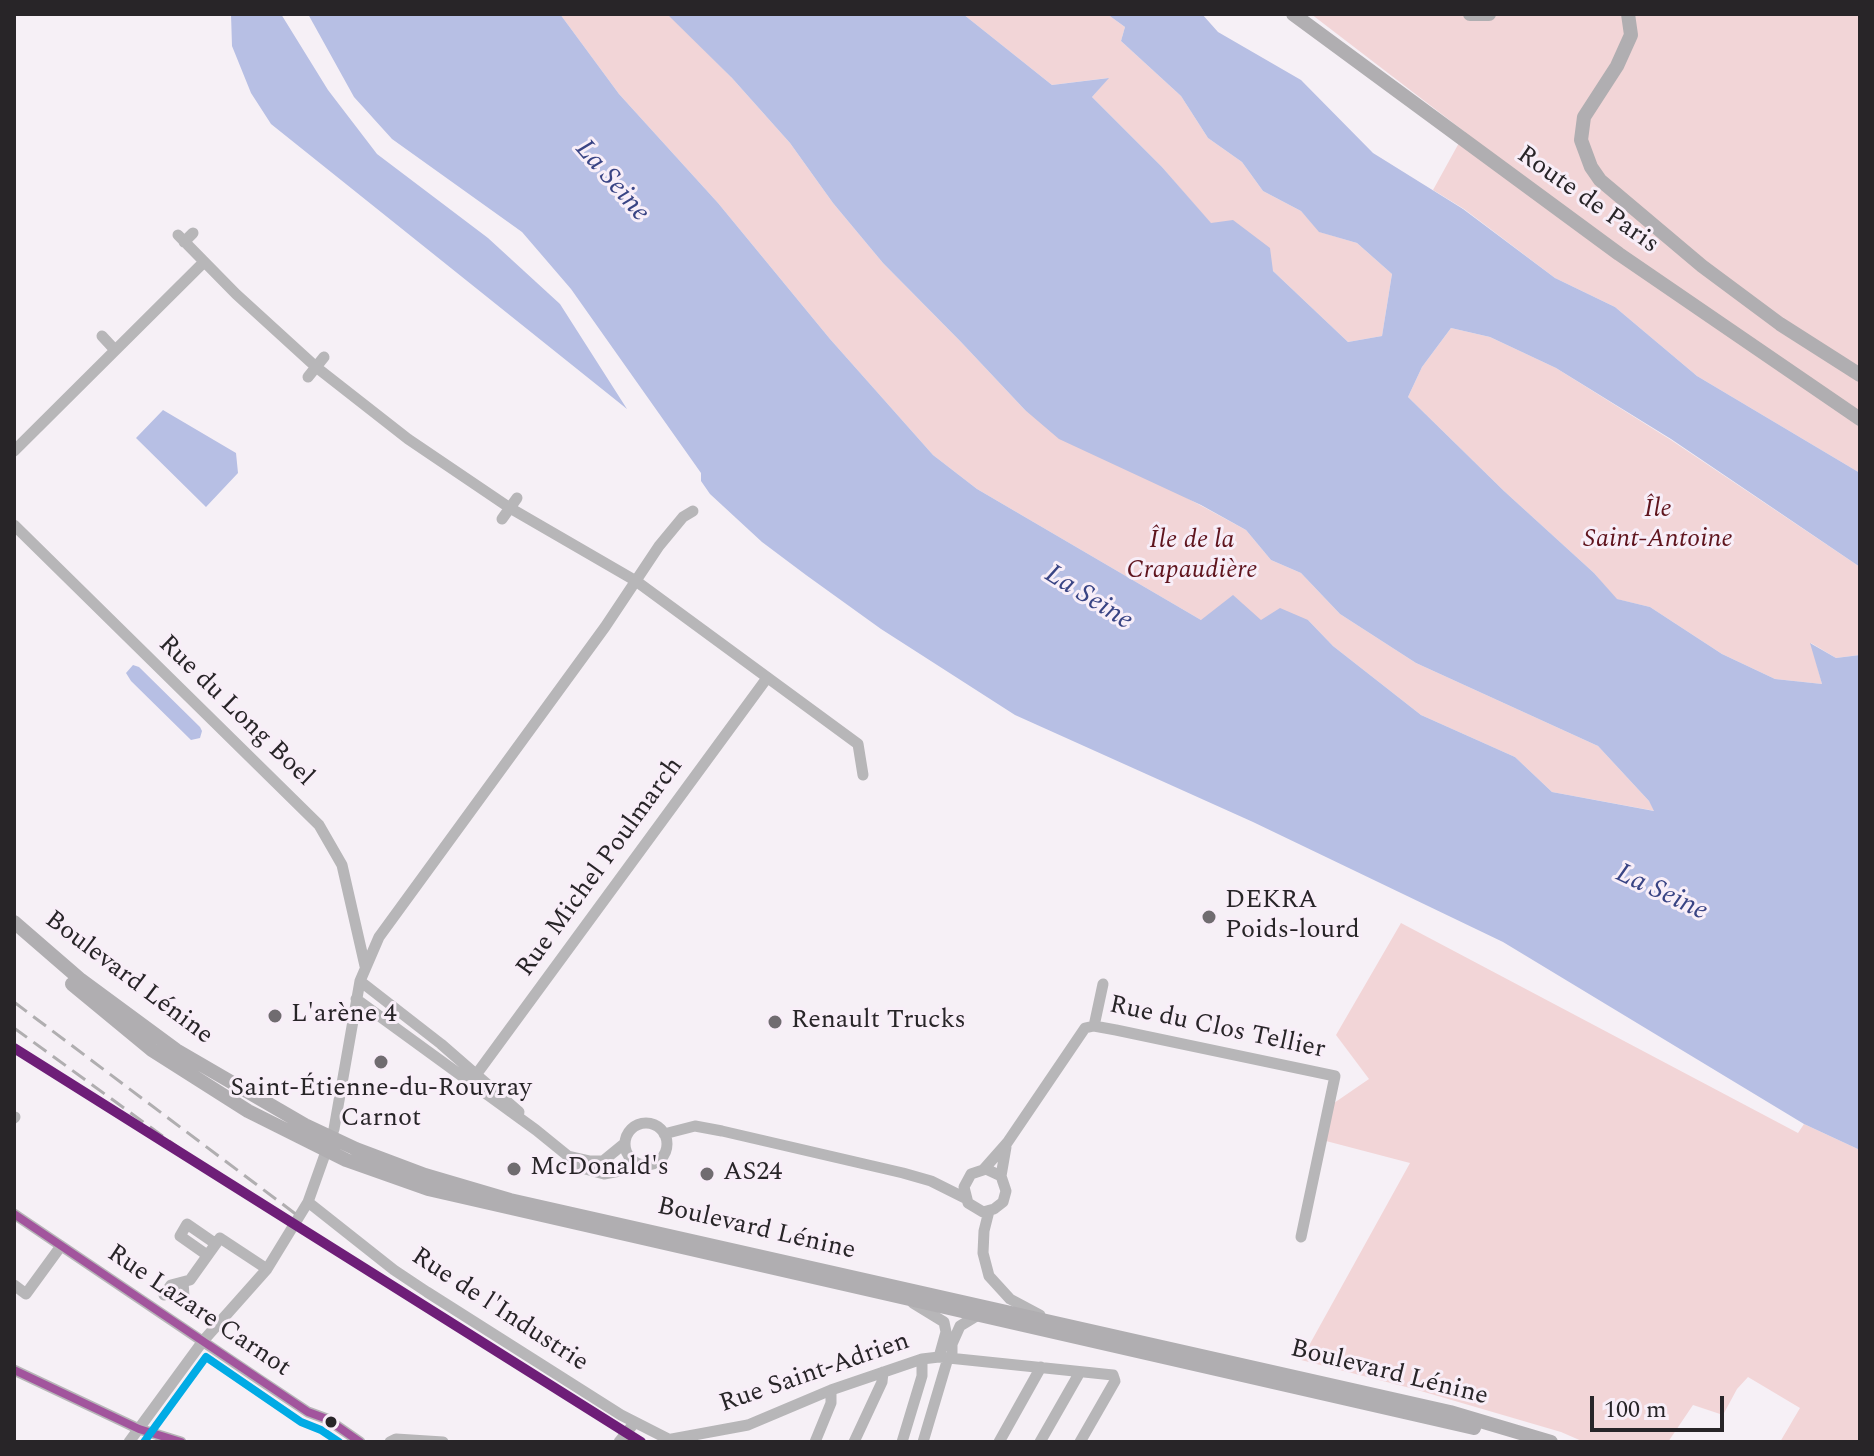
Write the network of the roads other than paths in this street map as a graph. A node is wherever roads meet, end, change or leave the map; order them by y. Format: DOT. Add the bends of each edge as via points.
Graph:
graph roads {
  1 [pos="1293,14"];
  2 [pos="1470,14"];
  3 [pos="1489,14"];
  4 [pos="1628,14"];
  5 [pos="185,237"];
  6 [pos="204,262"];
  7 [pos="102,336"];
  8 [pos="115,350"];
  9 [pos="320,362"];
  10 [pos="1860,375"];
  11 [pos="308,377"];
  12 [pos="1860,419"];
  13 [pos="14,451"];
  14 [pos="514,503"];
  15 [pos="693,511"];
  16 [pos="502,519"];
  17 [pos="14,525"];
  18 [pos="636,581"];
  19 [pos="767,678"];
  20 [pos="863,775"];
  21 [pos="14,922"];
  22 [pos="14,934"];
  23 [pos="366,967"];
  24 [pos="360,981"];
  25 [pos="1103,984"];
  26 [pos="356,999"];
  27 [pos="1094,1026"];
  28 [pos="473,1079"];
  29 [pos="664,1134"];
  30 [pos="328,1143"];
  31 [pos="625,1143"];
  32 [pos="1007,1143"];
  33 [pos="568,1156"];
  34 [pos="638,1164"];
  35 [pos="984,1169"];
  36 [pos="1001,1176"];
  37 [pos="968,1178"];
  38 [pos="931,1181"];
  39 [pos="965,1198"];
  40 [pos="308,1202"];
  41 [pos="989,1211"];
  42 [pos="14,1214"];
  43 [pos="1301,1237"];
  44 [pos="216,1244"];
  45 [pos="61,1246"];
  46 [pos="207,1255"];
  47 [pos="267,1269"];
  48 [pos="14,1285"];
  49 [pos="166,1292"];
  50 [pos="905,1300"];
  51 [pos="978,1315"];
  52 [pos="1048,1319"];
  53 [pos="203,1341"];
  54 [pos="946,1358"];
  55 [pos="922,1359"];
  56 [pos="1041,1367"];
  57 [pos="14,1370"];
  58 [pos="883,1372"];
  59 [pos="1080,1372"];
  60 [pos="831,1390"];
  61 [pos="635,1422"];
  62 [pos="139,1429"];
  63 [pos="673,1440"];
  64 [pos="129,1442"];
  65 [pos="181,1442"];
  66 [pos="360,1442"];
  67 [pos="390,1442"];
  68 [pos="443,1442"];
  69 [pos="619,1442"];
  70 [pos="815,1442"];
  71 [pos="854,1442"];
  72 [pos="902,1442"];
  73 [pos="923,1442"];
  74 [pos="999,1442"];
  75 [pos="1040,1442"];
  76 [pos="1080,1442"];
  77 [pos="1520,1442"];
  78 [pos="1551,1442"];
  1 -- 12 [label="main road, Route de Paris" via="1619,254"];
  2 -- 3 [label="main road"];
  4 -- 10 [label="main road" via="1631,35 1584,117 1581,140 1591,167 1702,266"];
  5 -- 6 [label="street"];
  6 -- 8 [label="street"];
  6 -- 9 [label="street"];
  7 -- 8 [label="street"];
  8 -- 13 [label="street"];
  9 -- 11 [label="street"];
  9 -- 14 [label="street" via="447,467"];
  14 -- 16 [label="street"];
  14 -- 18 [label="street"];
  15 -- 18 [label="street"];
  17 -- 23 [label="street, Rue du Long Boel" via="319,825 342,865"];
  18 -- 19 [label="street"];
  18 -- 23 [label="street" via="385,926"];
  19 -- 20 [label="street" via="858,744"];
  19 -- 28 [label="street, Rue Michel Poulmarch"];
  21 -- 30 [label="main road, Boulevard Lénine" via="176,1050"];
  22 -- 30 [label="main road" via="173,1065 248,1111"];
  23 -- 24 [label="street"];
  24 -- 26 [label="street"];
  24 -- 28 [label="street"];
  25 -- 27 [label="street"];
  26 -- 28 [label="street"];
  26 -- 30 [label="street"];
  27 -- 32 [label="street, Rue du Clos Tellier" via="1081,1032"];
  27 -- 43 [label="street, Rue du Clos Tellier" via="1335,1076"];
  28 -- 33 [label="street" via="507,1099"];
  29 -- 31 [label="street, Rue du Clos Tellier" via="655,1125 641,1123 630,1130"];
  29 -- 34 [label="street" via="662,1158"];
  29 -- 38 [label="street, Rue du Clos Tellier" via="695,1126"];
  30 -- 40 [label="street"];
  30 -- 50 [label="main road, Boulevard Lénine" via="381,1174 466,1200"];
  30 -- 52 [label="main road, Boulevard Lénine" via="510,1200"];
  31 -- 33 [label="street, Rue du Clos Tellier" via="603,1161"];
  31 -- 34 [label="street" via="628,1156"];
  32 -- 35 [label="street, Rue du Clos Tellier"];
  32 -- 36 [label="street, Rue du Clos Tellier"];
  33 -- 34 [label="street" via="574,1166 604,1174"];
  35 -- 36 [label="street"];
  35 -- 37 [label="street, Rue du Clos Tellier"];
  36 -- 41 [label="street, Rue du Clos Tellier" via="1005,1197"];
  37 -- 38 [label="street, Rue du Clos Tellier"];
  37 -- 39 [label="street"];
  38 -- 39 [label="street, Rue du Clos Tellier"];
  39 -- 41 [label="street, Rue du Clos Tellier" via="977,1210"];
  40 -- 47 [label="street"];
  40 -- 61 [label="street, Rue de l'Industrie" via="405,1278"];
  41 -- 52 [label="street" via="983,1253 989,1276 1010,1299"];
  42 -- 45 [label="street, Rue Lazare Carnot"];
  44 -- 46 [label="street"];
  44 -- 46 [label="street" via="187,1224 180,1236"];
  44 -- 47 [label="street" via="220,1238"];
  45 -- 48 [label="street" via="26,1294"];
  45 -- 53 [label="street, Rue Lazare Carnot"];
  46 -- 49 [label="street" via="190,1280 171,1285"];
  47 -- 53 [label="street"];
  50 -- 51 [label="main road, Boulevard Lénine"];
  50 -- 54 [label="street" via="944,1322"];
  51 -- 54 [label="street" via="960,1326"];
  51 -- 77 [label="main road, Boulevard Lénine"];
  52 -- 78 [label="main road, Boulevard Lénine" via="1450,1412"];
  53 -- 62 [label="street"];
  53 -- 66 [label="street, Rue Lazare Carnot"];
  54 -- 55 [label="street, Rue Saint-Adrien"];
  54 -- 56 [label="street, Rue Saint-Adrien"];
  54 -- 73 [label="street"];
  55 -- 58 [label="street, Rue Saint-Adrien"];
  55 -- 72 [label="street"];
  56 -- 59 [label="street, Rue Saint-Adrien"];
  56 -- 74 [label="street"];
  57 -- 62 [label="street"];
  58 -- 60 [label="street, Rue Saint-Adrien"];
  58 -- 71 [label="street"];
  59 -- 75 [label="street"];
  59 -- 76 [label="street, Rue Saint-Adrien" via="1115,1377"];
  60 -- 63 [label="street, Rue Saint-Adrien" via="748,1425"];
  60 -- 70 [label="street"];
  61 -- 63 [label="street, Rue de l'Industrie"];
  61 -- 69 [label="street"];
  62 -- 64 [label="street"];
  62 -- 65 [label="street"];
  67 -- 68 [label="street"];
}
